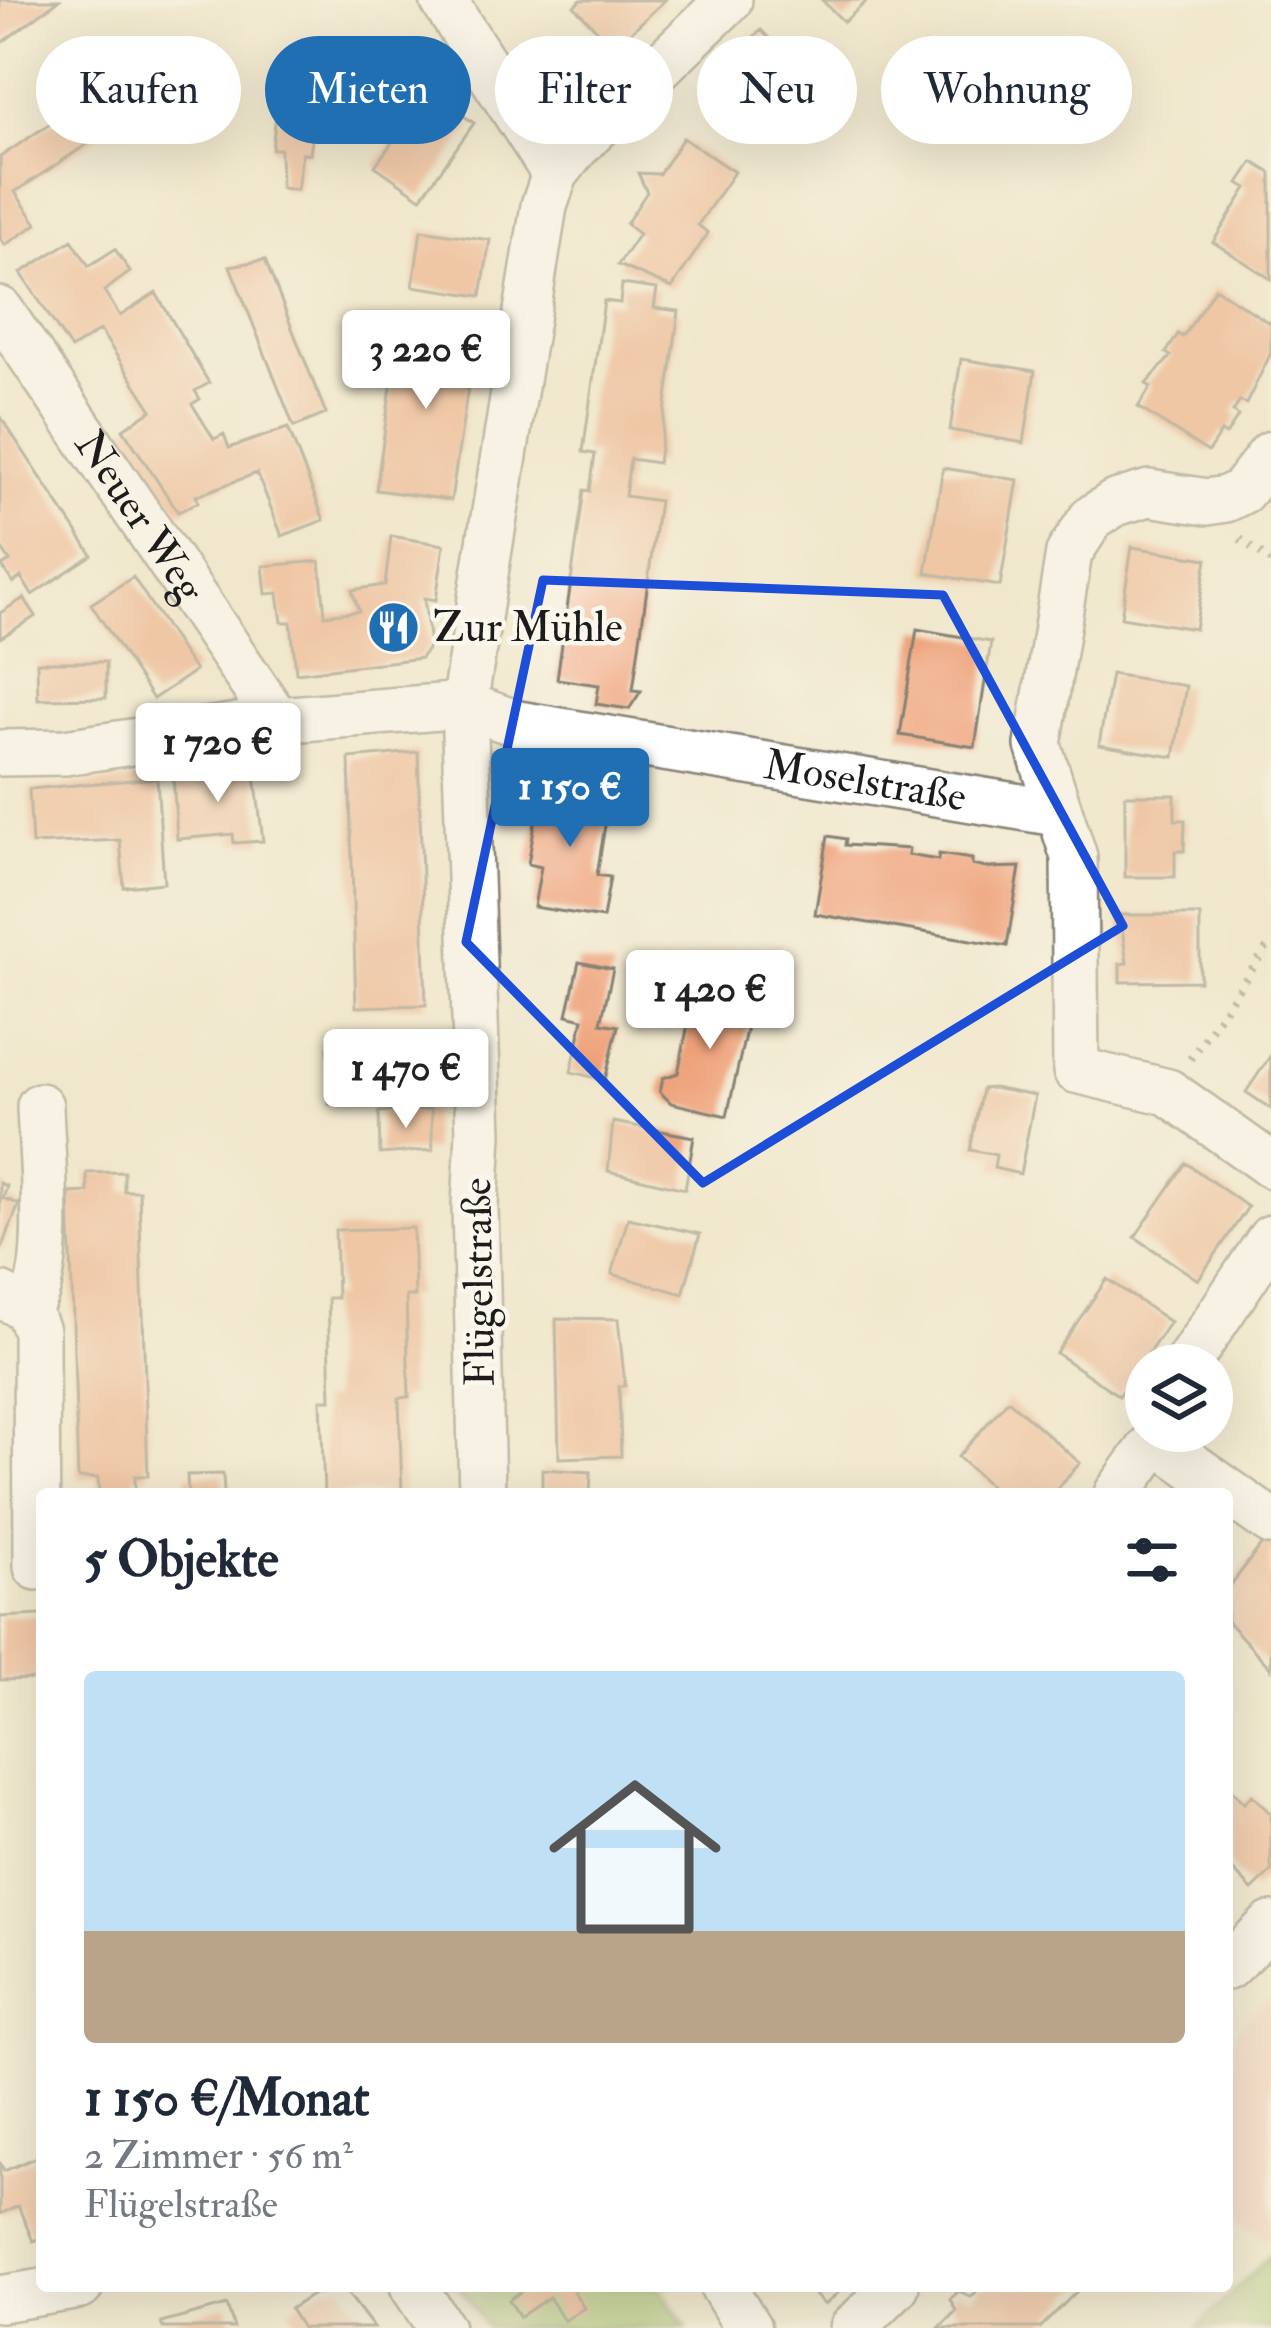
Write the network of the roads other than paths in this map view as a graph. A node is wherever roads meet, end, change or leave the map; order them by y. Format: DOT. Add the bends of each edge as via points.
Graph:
graph roads {
  1 [pos="443,0"];
  2 [pos="729,0"];
  3 [pos="555,174"];
  4 [pos="0,310"];
  5 [pos="1271,454"];
  6 [pos="464,705"];
  7 [pos="277,720"];
  8 [pos="0,753"];
  9 [pos="1057,813"];
  10 [pos="40,1106"];
  11 [pos="1271,1165"];
  12 [pos="1271,1238"];
  13 [pos="14,1302"];
  14 [pos="1200,1344"];
  15 [pos="1146,1452"];
  16 [pos="1178,1452"];
  17 [pos="482,1488"];
  18 [pos="1121,1488"];
  19 [pos="1226,1488"];
  20 [pos="1233,1493"];
  21 [pos="1271,1522"];
  22 [pos="26,1568"];
  23 [pos="1271,1925"];
  24 [pos="1233,1961"];
  25 [pos="43,2292"];
  26 [pos="417,2292"];
  27 [pos="727,2292"];
  28 [pos="890,2292"];
  29 [pos="0,2299"];
  30 [pos="441,2328"];
  31 [pos="748,2328"];
  32 [pos="853,2328"];
  1 -- 3 [label="street"];
  2 -- 3 [label="street, Flügelstraße"];
  3 -- 6 [label="street, Flügelstraße"];
  4 -- 7 [label="street, Neuer Weg"];
  5 -- 9 [label="street" via="1226,499 1149,493 1115,503 1080,533 1038,745"];
  6 -- 7 [label="street"];
  6 -- 9 [label="street, Moselstraße" via="518,724"];
  6 -- 17 [label="street, Flügelstraße"];
  7 -- 8 [label="street" via="64,752"];
  9 -- 11 [label="street" via="1074,857 1076,1070 1168,1092"];
  10 -- 13 [label="street" via="38,1295"];
  12 -- 14 [label="street"];
  13 -- 22 [label="street" via="36,1331"];
  15 -- 18 [label="street"];
  16 -- 19 [label="street"];
  20 -- 21 [label="street"];
  23 -- 24 [label="street"];
  25 -- 29 [label="street"];
  26 -- 30 [label="street"];
  27 -- 31 [label="street"];
  28 -- 32 [label="street"];
}
